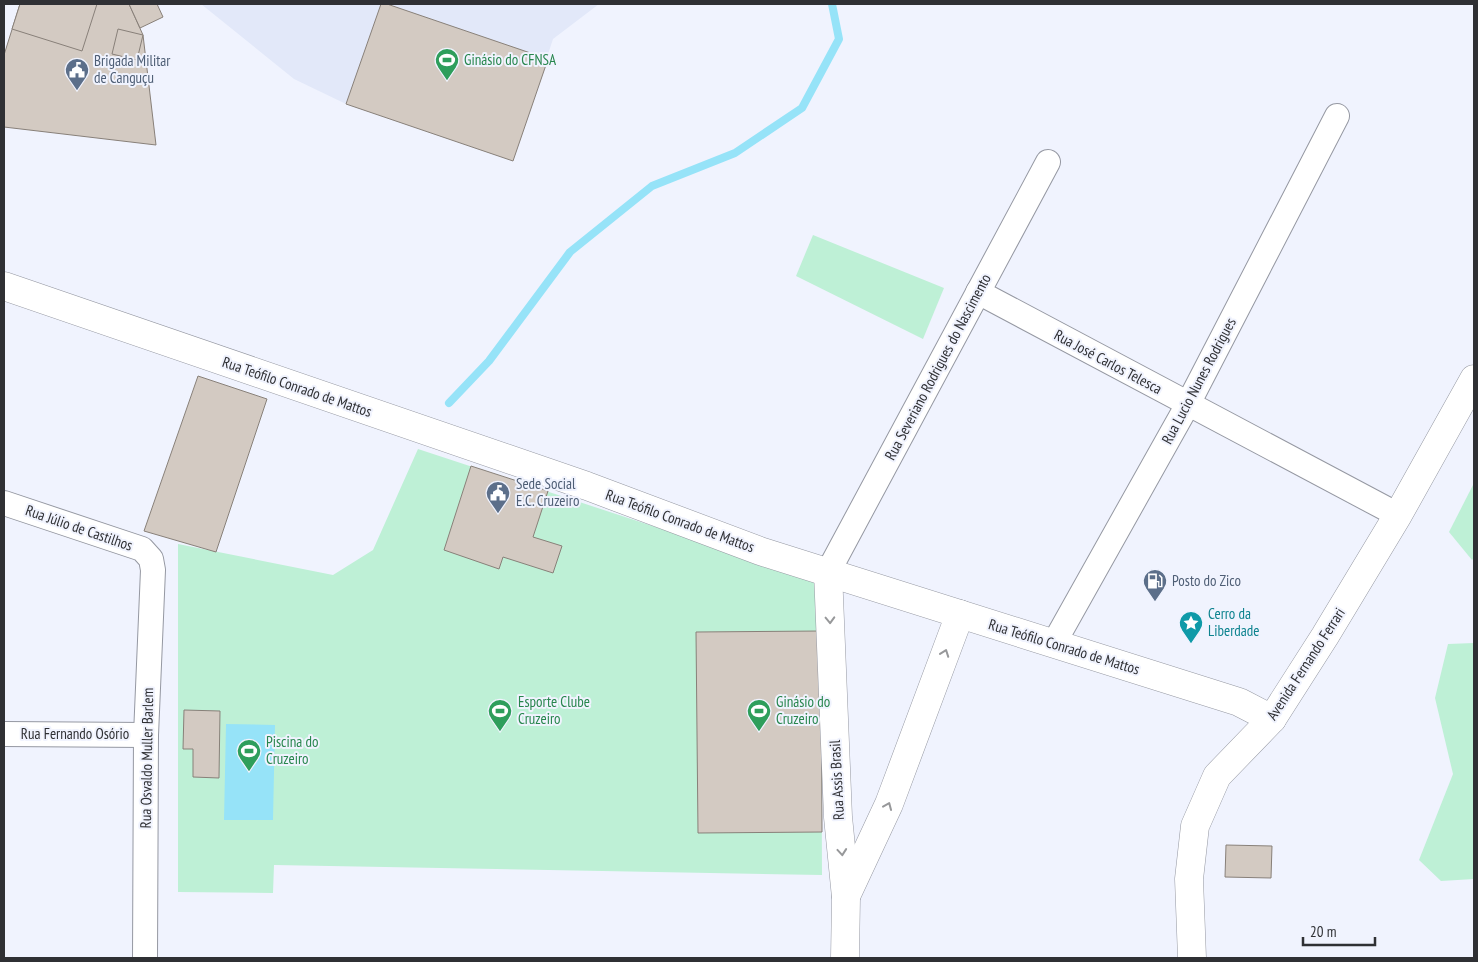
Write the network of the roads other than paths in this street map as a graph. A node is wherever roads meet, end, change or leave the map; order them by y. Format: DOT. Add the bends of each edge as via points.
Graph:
graph roads {
  1 [pos="1337,116"];
  2 [pos="1048,162"];
  3 [pos="4,286"];
  4 [pos="978,292"];
  5 [pos="1474,379"];
  6 [pos="1188,404"];
  7 [pos="4,503"];
  8 [pos="1398,515"];
  9 [pos="151,559"];
  10 [pos="828,572"];
  11 [pos="960,614"];
  12 [pos="1054,643"];
  13 [pos="1272,719"];
  14 [pos="4,734"];
  15 [pos="146,735"];
  16 [pos="846,897"];
  17 [pos="145,958"];
  18 [pos="845,958"];
  19 [pos="1192,958"];
  1 -- 6 [label="street, Rua Lucio Nunes Rodrigues"];
  2 -- 4 [label="street, Rua Severiano Rodrigues do Nascimento"];
  3 -- 10 [label="street, Rua Teófilo Conrado de Mattos"];
  4 -- 6 [label="street, Rua José Carlos Telesca"];
  4 -- 10 [label="street, Rua Severiano Rodrigues do Nascimento"];
  5 -- 8 [label="street, Avenida Fernando Ferrari"];
  6 -- 8 [label="street, Rua José Carlos Telesca"];
  6 -- 12 [label="street, Rua Lucio Nunes Rodrigues"];
  7 -- 9 [label="street, Rua Júlio de Castilhos" via="142,549"];
  8 -- 13 [label="street, Avenida Fernando Ferrari"];
  9 -- 15 [label="street, Rua Osvaldo Muller Barlem"];
  10 -- 11 [label="street, Rua Teófilo Conrado de Mattos"];
  10 -- 16 [label="street, Rua Assis Brasil, one-way" via="838,817"];
  11 -- 12 [label="street, Rua Teófilo Conrado de Mattos"];
  16 -- 11 [label="street, Rua Assis Brasil, one-way" via="889,804"];
  12 -- 13 [label="street, Rua Teófilo Conrado de Mattos" via="1239,702"];
  13 -- 19 [label="street, Avenida Fernando Ferrari" via="1217,776 1195,826 1189,879"];
  14 -- 15 [label="street, Rua Fernando Osório"];
  15 -- 17 [label="street, Rua Osvaldo Muller Barlem"];
  16 -- 18 [label="street, Rua Assis Brasil"];
}
